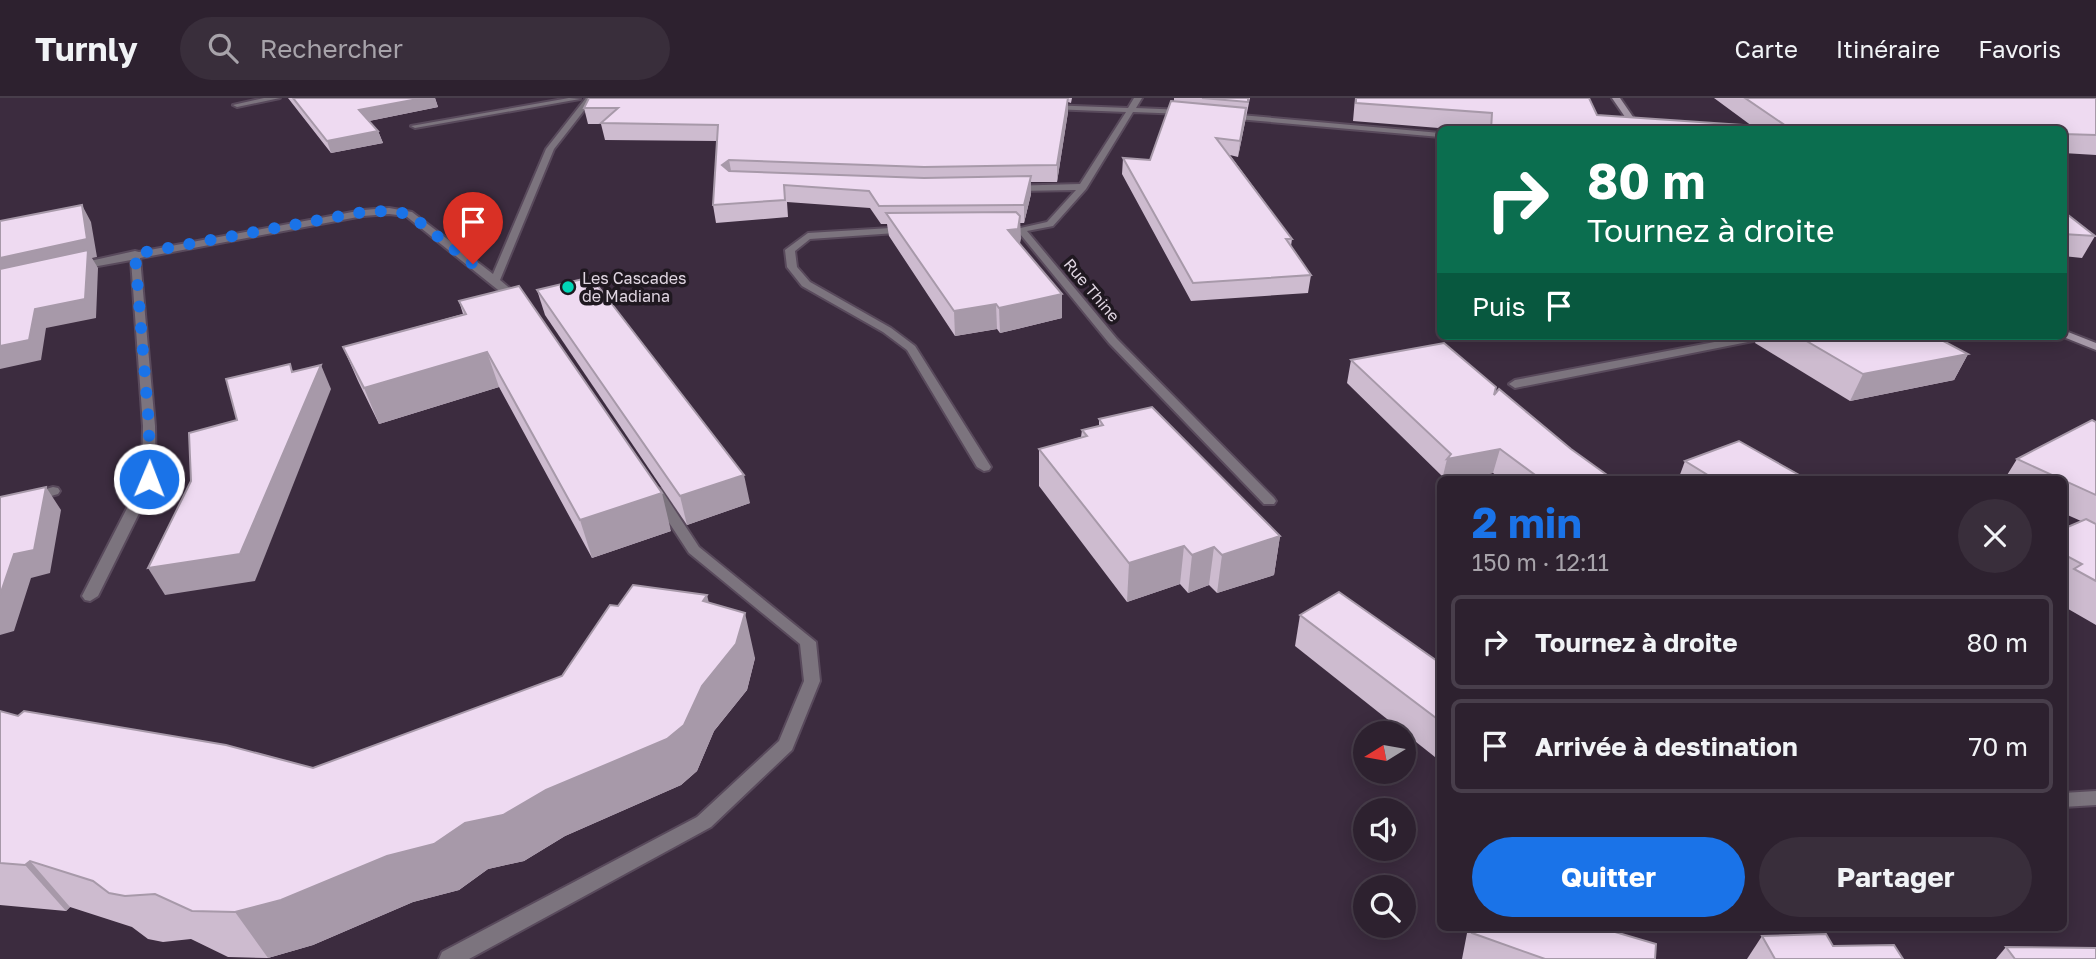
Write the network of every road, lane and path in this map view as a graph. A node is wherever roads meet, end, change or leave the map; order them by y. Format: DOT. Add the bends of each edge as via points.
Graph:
graph roads {
  1 [pos="276,98"];
  2 [pos="1616,98"];
  3 [pos="585,99"];
  4 [pos="1136,103"];
  5 [pos="237,105"];
  6 [pos="1038,107"];
  7 [pos="1189,113"];
  8 [pos="1216,115"];
  9 [pos="415,126"];
  10 [pos="1635,126"];
  11 [pos="1437,135"];
  12 [pos="1083,187"];
  13 [pos="1004,188"];
  14 [pos="1021,229"];
  15 [pos="914,230"];
  16 [pos="1008,230"];
  17 [pos="135,254"];
  18 [pos="67,269"];
  19 [pos="495,281"];
  20 [pos="531,313"];
  21 [pos="2067,336"];
  22 [pos="1742,340"];
  23 [pos="2096,347"];
  24 [pos="1515,384"];
  25 [pos="984,467"];
  26 [pos="648,481"];
  27 [pos="53,491"];
  28 [pos="1269,501"];
  29 [pos="0,507"];
  30 [pos="90,596"];
  31 [pos="2096,797"];
  32 [pos="2067,800"];
  33 [pos="449,959"];
  1 -- 5 [label="street"];
  2 -- 10 [label="main road"];
  3 -- 9 [label="street"];
  3 -- 19 [label="street" via="550,149"];
  4 -- 6 [label="street"];
  4 -- 7 [label="street"];
  4 -- 12 [label="street"];
  8 -- 11 [label="street"];
  12 -- 13 [label="street"];
  12 -- 14 [label="street" via="1050,224"];
  14 -- 16 [label="street"];
  14 -- 28 [label="street, Rue Thine" via="1113,341"];
  15 -- 25 [label="street" via="808,236 790,250 792,267 806,284 911,348"];
  17 -- 18 [label="street"];
  17 -- 19 [label="street" via="389,211 409,214"];
  17 -- 30 [label="street" via="149,479"];
  19 -- 20 [label="street"];
  21 -- 23 [label="main road"];
  22 -- 24 [label="street"];
  26 -- 33 [label="street" via="694,550 808,642 812,681 786,745 704,822"];
  27 -- 29 [label="street"];
  31 -- 32 [label="street"];
}
